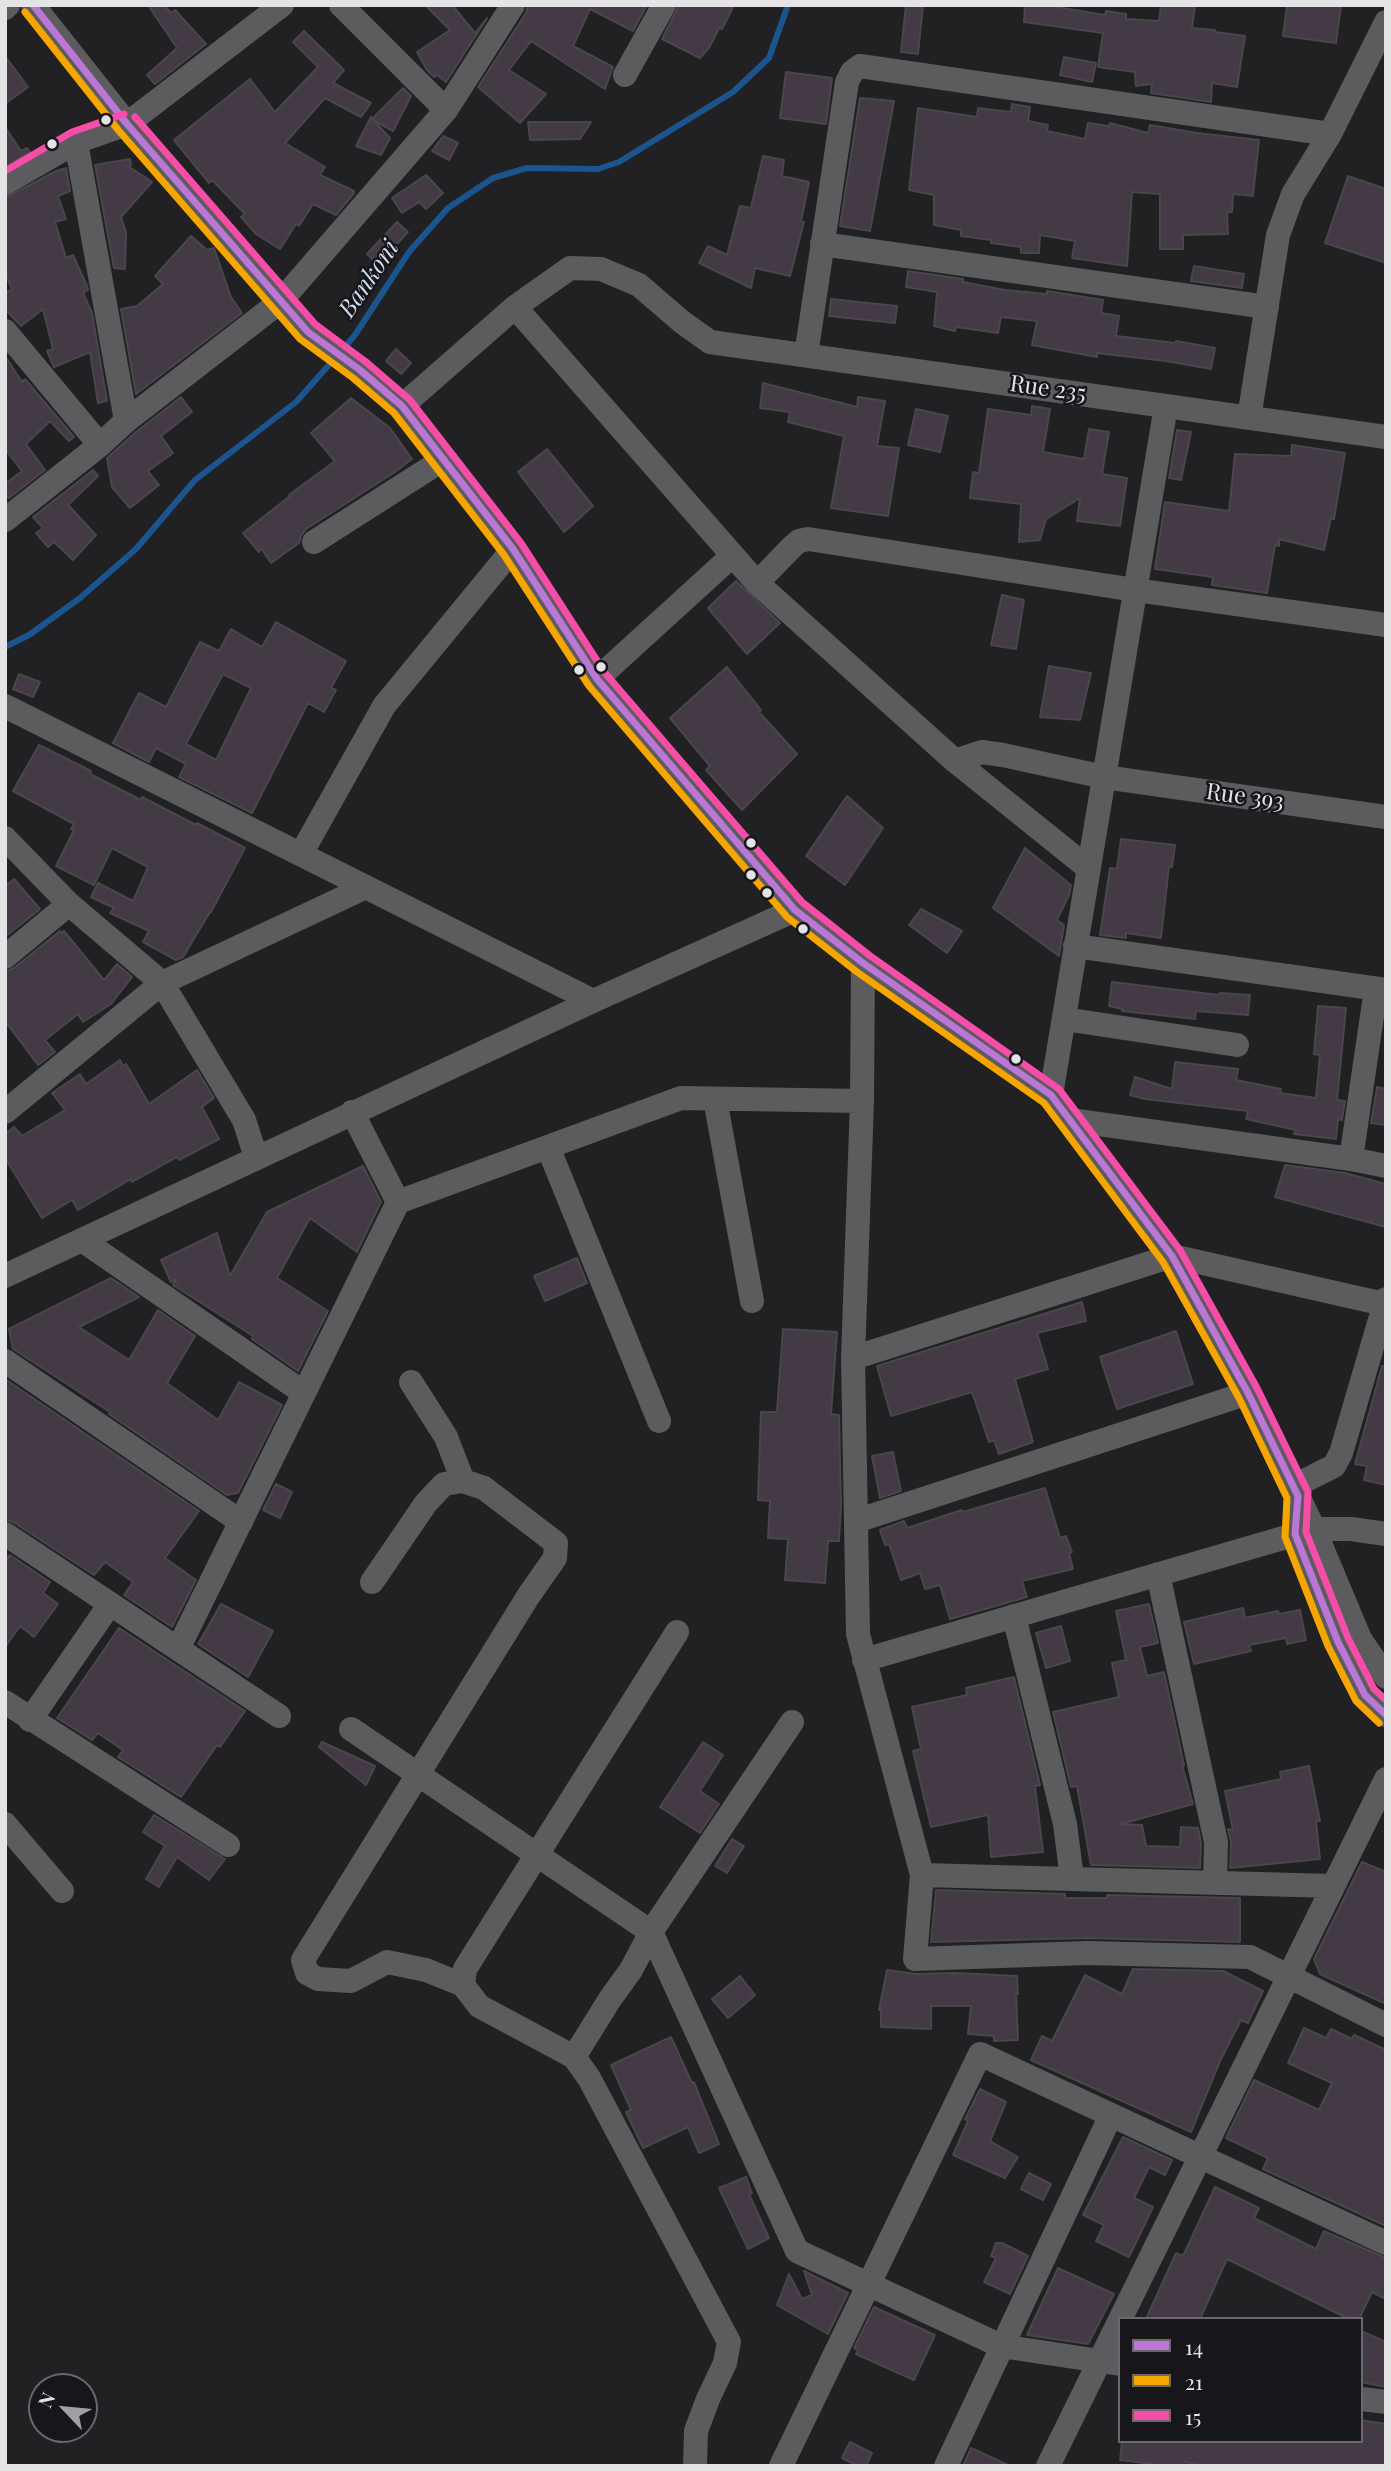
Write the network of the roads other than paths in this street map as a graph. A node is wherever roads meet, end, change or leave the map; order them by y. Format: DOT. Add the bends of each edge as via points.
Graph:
graph roads {
  1 [pos="282,5"];
  2 [pos="341,5"];
  3 [pos="513,5"];
  4 [pos="664,5"];
  5 [pos="45,9"];
  6 [pos="1386,22"];
  7 [pos="625,75"];
  8 [pos="446,110"];
  9 [pos="127,124"];
  10 [pos="1330,134"];
  11 [pos="76,142"];
  12 [pos="5,183"];
  13 [pos="822,244"];
  14 [pos="281,301"];
  15 [pos="515,307"];
  16 [pos="1267,307"];
  17 [pos="5,331"];
  18 [pos="806,355"];
  19 [pos="402,405"];
  20 [pos="1166,406"];
  21 [pos="1249,418"];
  22 [pos="126,421"];
  23 [pos="1386,437"];
  24 [pos="100,445"];
  25 [pos="444,459"];
  26 [pos="5,520"];
  27 [pos="314,542"];
  28 [pos="513,549"];
  29 [pos="732,556"];
  30 [pos="757,583"];
  31 [pos="1135,590"];
  32 [pos="1386,625"];
  33 [pos="597,679"];
  34 [pos="5,706"];
  35 [pos="955,761"];
  36 [pos="1104,777"];
  37 [pos="1386,817"];
  38 [pos="5,838"];
  39 [pos="301,854"];
  40 [pos="1088,868"];
  41 [pos="366,887"];
  42 [pos="69,904"];
  43 [pos="795,911"];
  44 [pos="1075,946"];
  45 [pos="5,957"];
  46 [pos="863,964"];
  47 [pos="162,983"];
  48 [pos="1381,989"];
  49 [pos="593,1001"];
  50 [pos="1064,1019"];
  51 [pos="1237,1045"];
  52 [pos="1051,1094"];
  53 [pos="715,1098"];
  54 [pos="862,1101"];
  55 [pos="5,1112"];
  56 [pos="352,1112"];
  57 [pos="1070,1120"];
  58 [pos="548,1147"];
  59 [pos="256,1157"];
  60 [pos="1351,1159"];
  61 [pos="1386,1166"];
  62 [pos="398,1202"];
  63 [pos="82,1240"];
  64 [pos="1172,1256"];
  65 [pos="5,1276"];
  66 [pos="752,1301"];
  67 [pos="1385,1301"];
  68 [pos="1380,1347"];
  69 [pos="853,1358"];
  70 [pos="5,1361"];
  71 [pos="411,1382"];
  72 [pos="304,1393"];
  73 [pos="1248,1393"];
  74 [pos="659,1421"];
  75 [pos="463,1481"];
  76 [pos="1296,1491"];
  77 [pos="856,1521"];
  78 [pos="240,1522"];
  79 [pos="1305,1532"];
  80 [pos="5,1534"];
  81 [pos="1386,1534"];
  82 [pos="1158,1574"];
  83 [pos="372,1582"];
  84 [pos="110,1604"];
  85 [pos="1014,1616"];
  86 [pos="677,1632"];
  87 [pos="178,1649"];
  88 [pos="864,1660"];
  89 [pos="1386,1677"];
  90 [pos="5,1702"];
  91 [pos="1386,1715"];
  92 [pos="279,1716"];
  93 [pos="30,1720"];
  94 [pos="792,1722"];
  95 [pos="351,1729"];
  96 [pos="418,1774"];
  97 [pos="1386,1779"];
  98 [pos="5,1824"];
  99 [pos="228,1845"];
  100 [pos="536,1854"];
  101 [pos="922,1875"];
  102 [pos="1072,1878"];
  103 [pos="1215,1883"];
  104 [pos="1333,1886"];
  105 [pos="62,1891"];
  106 [pos="651,1932"];
  107 [pos="1288,1978"];
  108 [pos="463,1985"];
  109 [pos="1386,2025"];
  110 [pos="574,2057"];
  111 [pos="1111,2115"];
  112 [pos="1200,2157"];
  113 [pos="1386,2243"];
  114 [pos="869,2284"];
  115 [pos="1129,2317"];
  116 [pos="1118,2342"];
  117 [pos="1000,2346"];
  118 [pos="1109,2362"];
  119 [pos="1363,2399"];
  120 [pos="1386,2402"];
  121 [pos="783,2465"];
  122 [pos="695,2466"];
  123 [pos="946,2466"];
  124 [pos="1048,2466"];
  1 -- 9 [label="street"];
  2 -- 8 [label="street"];
  3 -- 8 [label="street"];
  4 -- 7 [label="street"];
  5 -- 9 [label="street"];
  6 -- 10 [label="street"];
  8 -- 14 [label="street"];
  9 -- 11 [label="street"];
  9 -- 14 [label="street"];
  10 -- 13 [label="street" via="860,66 847,82"];
  10 -- 16 [label="street" via="1293,194 1278,235"];
  11 -- 12 [label="street"];
  11 -- 22 [label="street"];
  13 -- 16 [label="street"];
  13 -- 18 [label="street"];
  14 -- 19 [label="street" via="308,332"];
  14 -- 22 [label="street"];
  15 -- 18 [label="street, Rue 235" via="570,268 601,269 639,285 710,342"];
  15 -- 19 [label="street"];
  15 -- 29 [label="street"];
  16 -- 21 [label="street"];
  17 -- 24 [label="street"];
  18 -- 20 [label="street, Rue 235"];
  19 -- 25 [label="street"];
  20 -- 21 [label="street, Rue 235"];
  20 -- 31 [label="street"];
  21 -- 23 [label="street, Rue 235"];
  22 -- 24 [label="street"];
  24 -- 26 [label="street"];
  25 -- 27 [label="street"];
  25 -- 28 [label="street"];
  28 -- 33 [label="street"];
  28 -- 39 [label="street" via="384,706"];
  29 -- 30 [label="street"];
  29 -- 33 [label="street"];
  30 -- 31 [label="street" via="799,541 808,539"];
  30 -- 35 [label="street"];
  31 -- 32 [label="street"];
  31 -- 36 [label="street"];
  33 -- 43 [label="street"];
  34 -- 39 [label="street"];
  35 -- 36 [label="street, Rue 393" via="982,752"];
  35 -- 40 [label="street"];
  36 -- 37 [label="street, Rue 393"];
  36 -- 40 [label="street"];
  38 -- 42 [label="street"];
  39 -- 41 [label="street"];
  40 -- 44 [label="street"];
  41 -- 47 [label="street"];
  41 -- 49 [label="street"];
  42 -- 45 [label="street"];
  42 -- 47 [label="street"];
  43 -- 46 [label="street"];
  43 -- 49 [label="street"];
  44 -- 48 [label="street"];
  44 -- 50 [label="street"];
  46 -- 52 [label="street"];
  46 -- 54 [label="street"];
  47 -- 55 [label="street"];
  47 -- 59 [label="street" via="244,1120"];
  48 -- 60 [label="street"];
  49 -- 56 [label="street"];
  50 -- 51 [label="street"];
  50 -- 52 [label="street"];
  52 -- 57 [label="street"];
  53 -- 54 [label="street"];
  53 -- 58 [label="street" via="681,1098"];
  53 -- 66 [label="street"];
  54 -- 69 [label="street"];
  56 -- 59 [label="street"];
  56 -- 62 [label="street"];
  57 -- 60 [label="street"];
  57 -- 64 [label="street"];
  58 -- 62 [label="street"];
  58 -- 74 [label="street"];
  59 -- 63 [label="street"];
  60 -- 61 [label="street"];
  62 -- 72 [label="street"];
  63 -- 65 [label="street"];
  63 -- 72 [label="street"];
  64 -- 67 [label="street"];
  64 -- 69 [label="street"];
  64 -- 73 [label="street"];
  67 -- 68 [label="street"];
  68 -- 76 [label="street" via="1334,1466"];
  69 -- 77 [label="street"];
  70 -- 78 [label="street"];
  71 -- 75 [label="street" via="446,1437"];
  72 -- 78 [label="street"];
  73 -- 76 [label="street"];
  73 -- 77 [label="street"];
  75 -- 83 [label="street" via="444,1484 426,1503"];
  75 -- 96 [label="street" via="484,1488 556,1543 555,1558"];
  76 -- 79 [label="street"];
  77 -- 88 [label="street" via="858,1634"];
  78 -- 87 [label="street"];
  79 -- 81 [label="street" via="1351,1529"];
  79 -- 82 [label="street"];
  79 -- 89 [label="street" via="1360,1639"];
  79 -- 91 [label="street" via="1338,1642 1365,1695"];
  80 -- 84 [label="street"];
  82 -- 85 [label="street"];
  82 -- 103 [label="street" via="1216,1842"];
  84 -- 87 [label="street"];
  84 -- 93 [label="street"];
  85 -- 88 [label="street"];
  85 -- 102 [label="street" via="1065,1824"];
  86 -- 100 [label="street"];
  87 -- 92 [label="street"];
  88 -- 101 [label="street"];
  90 -- 93 [label="street"];
  93 -- 99 [label="street"];
  94 -- 106 [label="street"];
  95 -- 96 [label="street"];
  96 -- 100 [label="street"];
  96 -- 108 [label="street" via="303,1960 307,1973 318,1979 351,1981 387,1962 426,1969"];
  97 -- 104 [label="street"];
  98 -- 105 [label="street"];
  100 -- 106 [label="street"];
  100 -- 108 [label="street" via="465,1969"];
  101 -- 102 [label="street"];
  101 -- 107 [label="street" via="915,1959 1087,1953 1250,1957"];
  102 -- 103 [label="street"];
  103 -- 104 [label="street"];
  104 -- 107 [label="street"];
  106 -- 110 [label="street"];
  106 -- 114 [label="street" via="797,2251"];
  107 -- 109 [label="street"];
  107 -- 112 [label="street"];
  108 -- 110 [label="street" via="479,2007"];
  110 -- 122 [label="street" via="729,2342 725,2363 696,2431"];
  111 -- 112 [label="street"];
  111 -- 114 [label="street" via="980,2054"];
  111 -- 117 [label="street"];
  112 -- 113 [label="street"];
  112 -- 115 [label="street"];
  114 -- 117 [label="street"];
  114 -- 121 [label="street"];
  116 -- 118 [label="street"];
  117 -- 118 [label="street"];
  117 -- 123 [label="street"];
  118 -- 124 [label="street"];
  119 -- 120 [label="street"];
}
